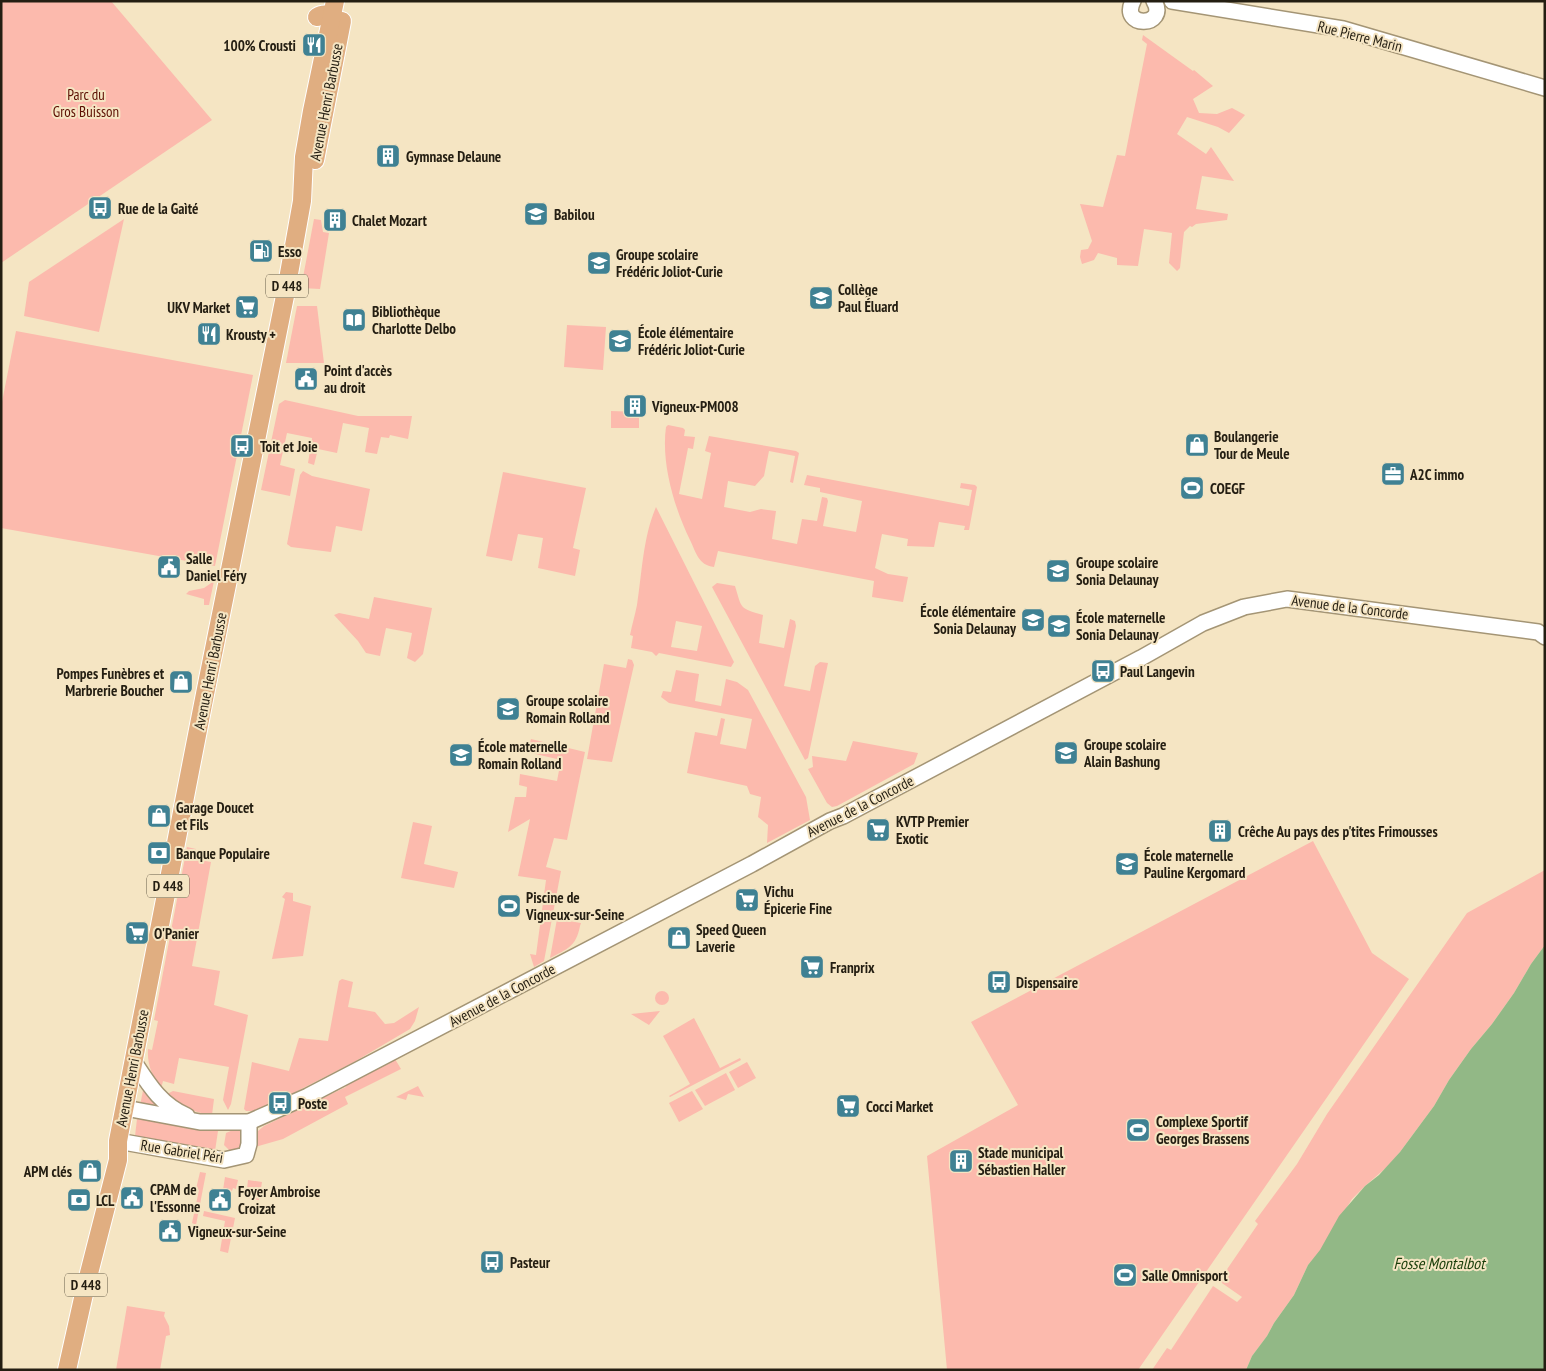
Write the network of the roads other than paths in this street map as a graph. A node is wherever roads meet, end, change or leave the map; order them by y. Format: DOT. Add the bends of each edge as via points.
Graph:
graph roads {
  1 [pos="1172,1"];
  2 [pos="1129,2"];
  3 [pos="1158,2"];
  4 [pos="334,15"];
  5 [pos="1545,88"];
  6 [pos="302,201"];
  7 [pos="1545,637"];
  8 [pos="134,1062"];
  9 [pos="125,1108"];
  10 [pos="200,1122"];
  11 [pos="249,1122"];
  12 [pos="118,1141"];
  13 [pos="56,1370"];
  14 [pos="68,1370"];
  1 -- 5 [label="street, Rue Pierre Marin" via="1343,30"];
  2 -- 3 [label="street" via="1133,17 1144,22 1154,17"];
  4 -- 6 [label="main road, Avenue Henri Barbusse / D 448" via="304,157"];
  4 -- 6 [label="main road, Avenue Henri Barbusse / D 448" via="325,114"];
  6 -- 8 [label="main road, Avenue Henri Barbusse / D 448"];
  7 -- 11 [label="street, Avenue de la Concorde" via="1538,632 1287,599 1244,607 1202,623 405,1047"];
  8 -- 9 [label="main road, Avenue Henri Barbusse / D 448"];
  8 -- 10 [label="street, Avenue de la Concorde" via="164,1103"];
  9 -- 10 [label="street, Avenue de la Concorde"];
  9 -- 12 [label="main road, Avenue Henri Barbusse / D 448"];
  10 -- 11 [label="street, Avenue de la Concorde"];
  11 -- 12 [label="street, Rue Gabriel Péri" via="246,1155 224,1160"];
  12 -- 13 [label="main road, Avenue Henri Barbusse / D 448" via="108,1157"];
  12 -- 14 [label="main road, Avenue Henri Barbusse / D 448" via="118,1160"];
}
